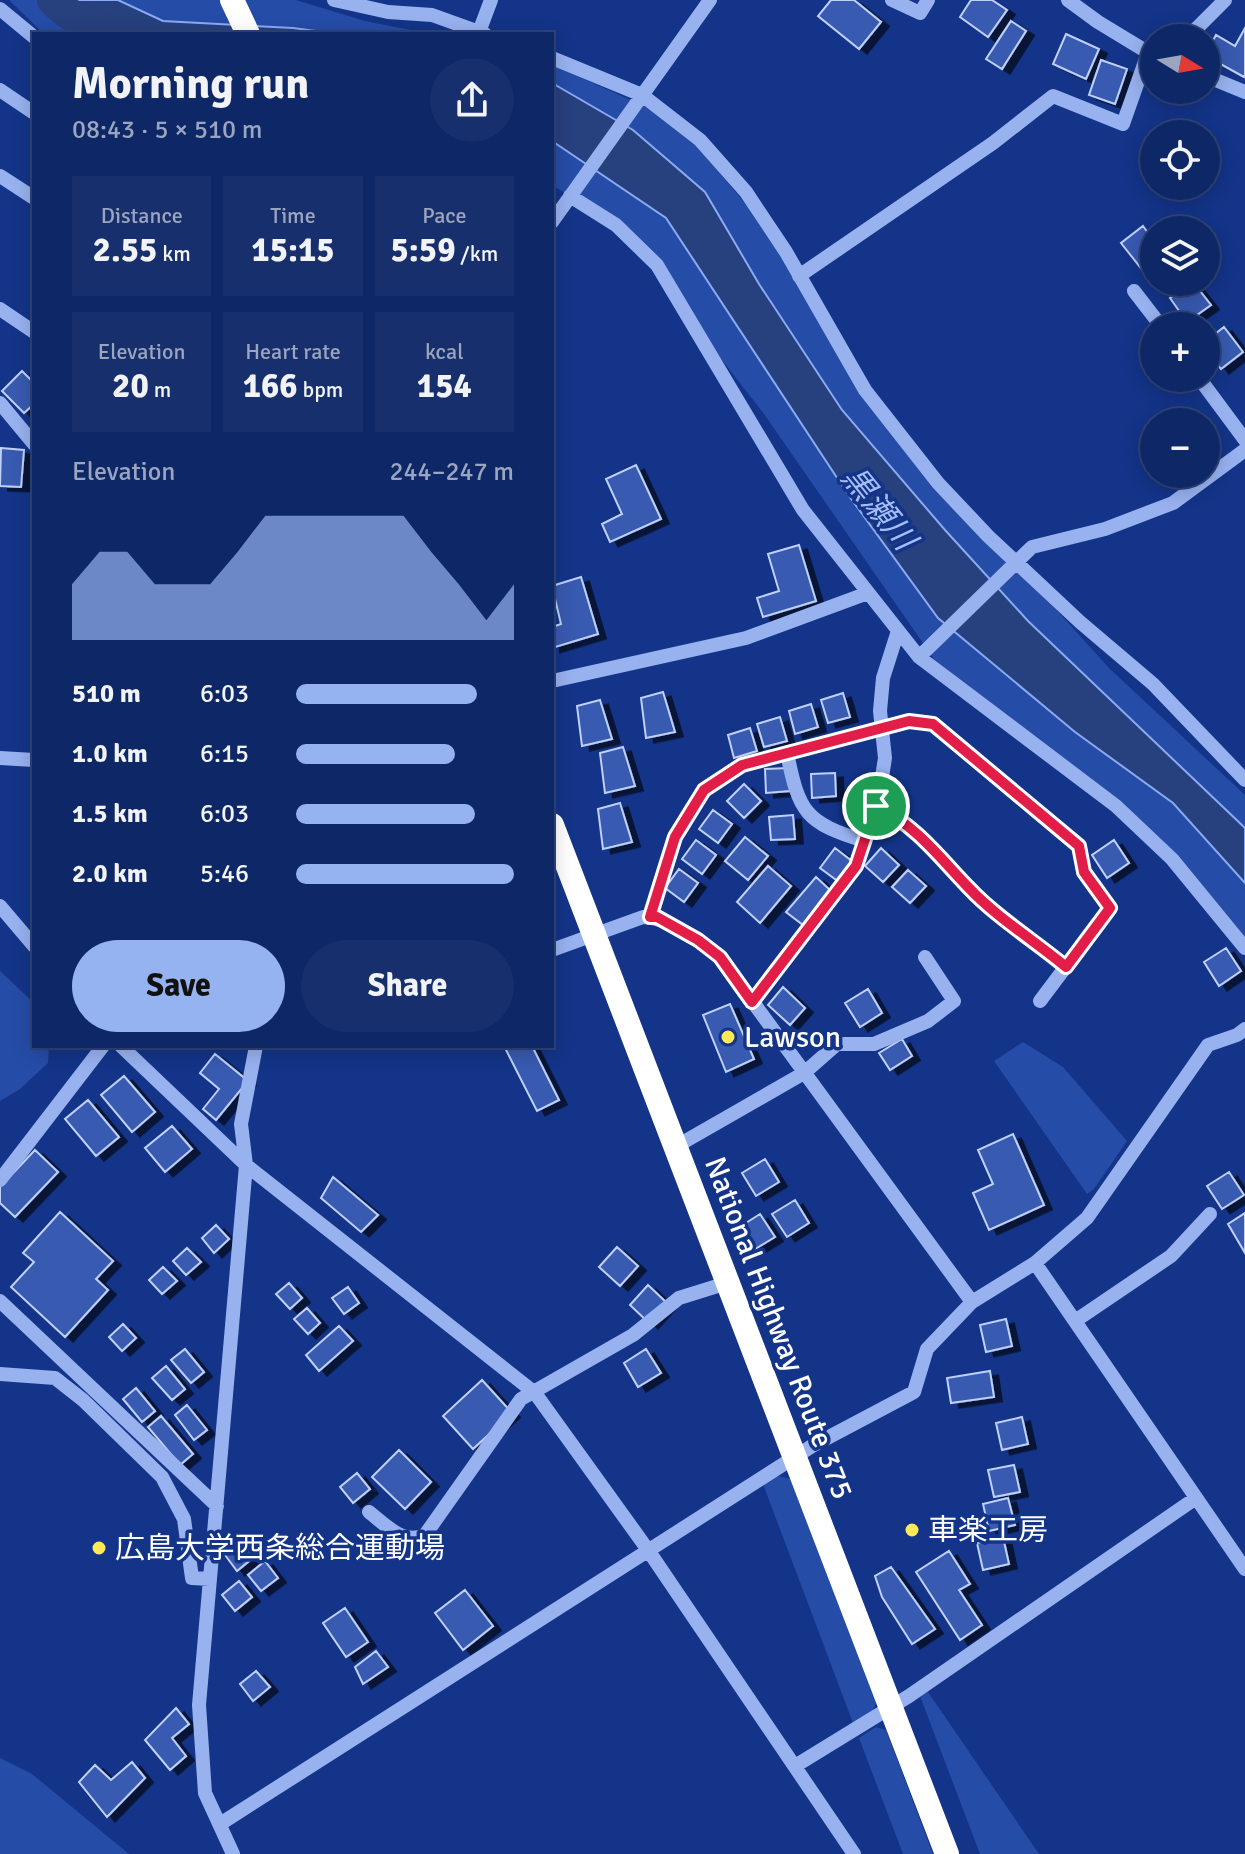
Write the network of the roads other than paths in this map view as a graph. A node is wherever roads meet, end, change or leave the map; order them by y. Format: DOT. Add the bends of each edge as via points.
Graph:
graph roads {
  1 [pos="232,0"];
  2 [pos="334,0"];
  3 [pos="491,0"];
  4 [pos="710,0"];
  5 [pos="892,0"];
  6 [pos="928,0"];
  7 [pos="1068,0"];
  8 [pos="1225,0"];
  9 [pos="434,7"];
  10 [pos="0,9"];
  11 [pos="1201,24"];
  12 [pos="247,32"];
  13 [pos="480,32"];
  14 [pos="482,32"];
  15 [pos="32,35"];
  16 [pos="1140,48"];
  17 [pos="554,59"];
  18 [pos="1140,82"];
  19 [pos="1220,82"];
  20 [pos="0,90"];
  21 [pos="1245,92"];
  22 [pos="642,95"];
  23 [pos="32,112"];
  24 [pos="0,176"];
  25 [pos="570,196"];
  26 [pos="32,197"];
  27 [pos="554,219"];
  28 [pos="799,276"];
  29 [pos="1134,291"];
  30 [pos="0,309"];
  31 [pos="1150,312"];
  32 [pos="32,331"];
  33 [pos="1209,392"];
  34 [pos="0,403"];
  35 [pos="1245,440"];
  36 [pos="32,442"];
  37 [pos="1245,450"];
  38 [pos="1015,565"];
  39 [pos="868,593"];
  40 [pos="898,631"];
  41 [pos="924,652"];
  42 [pos="554,681"];
  43 [pos="882,728"];
  44 [pos="787,753"];
  45 [pos="0,758"];
  46 [pos="32,760"];
  47 [pos="1245,780"];
  48 [pos="876,806"];
  49 [pos="554,830"];
  50 [pos="865,841"];
  51 [pos="0,906"];
  52 [pos="650,917"];
  53 [pos="593,935"];
  54 [pos="32,944"];
  55 [pos="1245,948"];
  56 [pos="554,949"];
  57 [pos="925,957"];
  58 [pos="1066,967"];
  59 [pos="1040,1001"];
  60 [pos="752,1002"];
  61 [pos="1245,1029"];
  62 [pos="101,1048"];
  63 [pos="123,1048"];
  64 [pos="256,1048"];
  65 [pos="804,1073"];
  66 [pos="675,1147"];
  67 [pos="246,1165"];
  68 [pos="0,1180"];
  69 [pos="1210,1214"];
  70 [pos="1035,1263"];
  71 [pos="727,1283"];
  72 [pos="0,1301"];
  73 [pos="972,1302"];
  74 [pos="1075,1321"];
  75 [pos="0,1374"];
  76 [pos="535,1393"];
  77 [pos="794,1457"];
  78 [pos="1196,1498"];
  79 [pos="217,1506"];
  80 [pos="369,1512"];
  81 [pos="648,1550"];
  82 [pos="1245,1569"];
  83 [pos="210,1579"];
  84 [pos="891,1707"];
  85 [pos="795,1766"];
  86 [pos="220,1824"];
  87 [pos="233,1854"];
  88 [pos="854,1854"];
  89 [pos="947,1854"];
  1 -- 12 [label="highway"];
  2 -- 9 [label="street" via="379,10"];
  3 -- 14 [label="street"];
  4 -- 22 [label="street"];
  5 -- 6 [label="street" via="920,13"];
  7 -- 16 [label="street"];
  8 -- 11 [label="street"];
  9 -- 13 [label="street"];
  10 -- 15 [label="street"];
  17 -- 22 [label="street"];
  18 -- 28 [label="street" via="1123,124 1053,96"];
  19 -- 21 [label="street"];
  20 -- 23 [label="street"];
  22 -- 25 [label="street"];
  22 -- 28 [label="street" via="700,140 746,192"];
  24 -- 26 [label="street"];
  25 -- 27 [label="street"];
  25 -- 39 [label="street" via="616,225 657,265 803,510"];
  28 -- 38 [label="street" via="865,390 938,483"];
  29 -- 31 [label="street"];
  30 -- 32 [label="street"];
  33 -- 35 [label="street"];
  34 -- 36 [label="street"];
  37 -- 38 [label="street" via="1173,503 1105,529 1032,547"];
  38 -- 41 [label="street"];
  38 -- 47 [label="street" via="1153,684"];
  39 -- 40 [label="street"];
  39 -- 42 [label="street" via="746,638"];
  40 -- 41 [label="street"];
  40 -- 43 [label="street" via="883,678"];
  41 -- 55 [label="street" via="1116,806 1172,859"];
  43 -- 44 [label="street"];
  43 -- 48 [label="street" via="885,758"];
  43 -- 58 [label="street" via="909,721 933,724 1079,846 1084,872 1110,908"];
  44 -- 50 [label="street" via="795,793 810,817"];
  44 -- 52 [label="street" via="742,765 704,790 675,837"];
  45 -- 46 [label="street"];
  48 -- 50 [label="street"];
  48 -- 58 [label="street" via="934,847 970,890"];
  49 -- 53 [label="highway, National Highway Route 375"];
  50 -- 60 [label="street" via="856,866"];
  51 -- 54 [label="street"];
  52 -- 53 [label="street"];
  52 -- 60 [label="street" via="720,957"];
  53 -- 56 [label="street"];
  53 -- 66 [label="highway, National Highway Route 375"];
  57 -- 65 [label="street" via="954,1001 928,1021 874,1044 837,1044"];
  58 -- 59 [label="street"];
  60 -- 65 [label="street"];
  61 -- 70 [label="street" via="1208,1045 1087,1218"];
  62 -- 68 [label="street"];
  63 -- 67 [label="street"];
  64 -- 67 [label="street" via="241,1124"];
  65 -- 66 [label="street"];
  65 -- 73 [label="street"];
  66 -- 71 [label="highway, National Highway Route 375"];
  67 -- 76 [label="street"];
  67 -- 79 [label="street"];
  69 -- 74 [label="street" via="1171,1256"];
  70 -- 73 [label="street"];
  70 -- 74 [label="street"];
  71 -- 76 [label="street" via="679,1298 633,1335"];
  71 -- 77 [label="highway, National Highway Route 375"];
  72 -- 79 [label="street"];
  73 -- 77 [label="street" via="927,1349 914,1392"];
  74 -- 78 [label="street"];
  75 -- 83 [label="street" via="55,1378 162,1477 184,1519 192,1578"];
  76 -- 80 [label="street" via="521,1399 425,1535 414,1540 402,1537"];
  76 -- 81 [label="street"];
  77 -- 81 [label="street"];
  77 -- 84 [label="highway, National Highway Route 375"];
  78 -- 82 [label="street"];
  78 -- 84 [label="street"];
  79 -- 83 [label="street"];
  81 -- 85 [label="street"];
  81 -- 86 [label="street"];
  83 -- 86 [label="street" via="199,1705 205,1793"];
  84 -- 85 [label="street"];
  84 -- 89 [label="highway, National Highway Route 375"];
  85 -- 88 [label="street"];
  86 -- 87 [label="street"];
}
